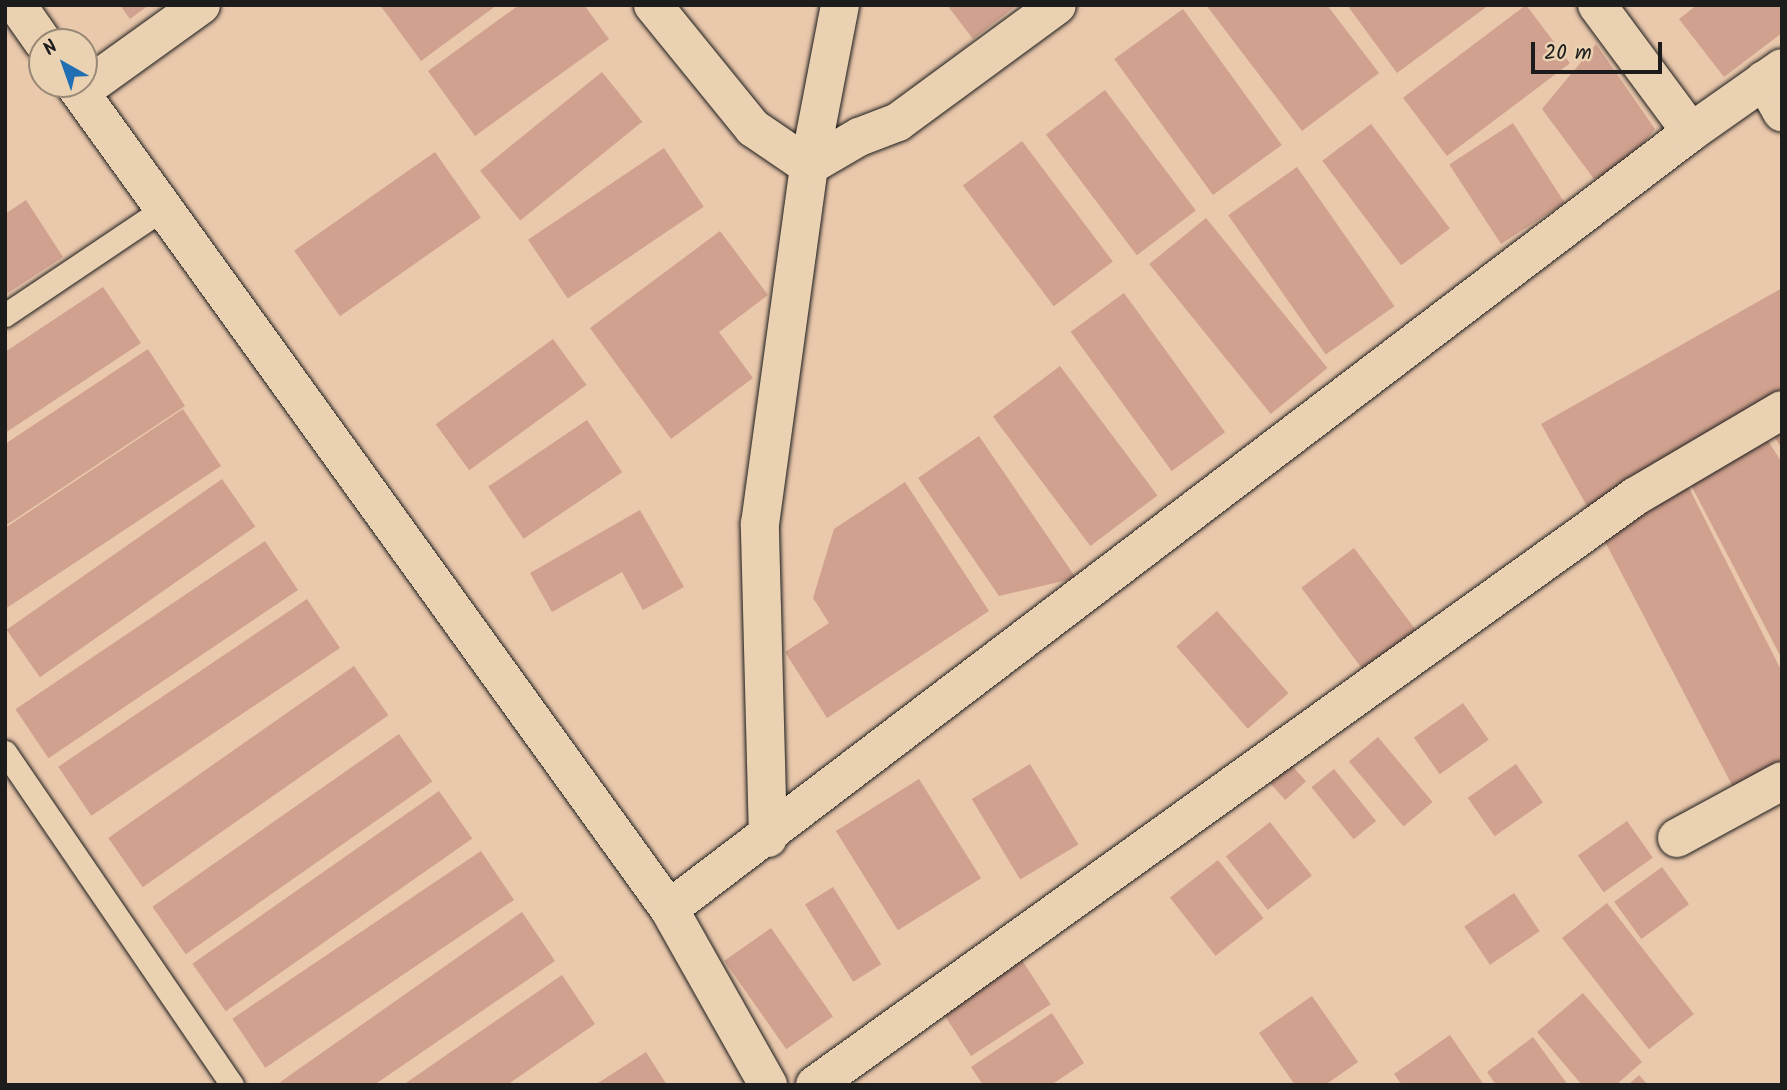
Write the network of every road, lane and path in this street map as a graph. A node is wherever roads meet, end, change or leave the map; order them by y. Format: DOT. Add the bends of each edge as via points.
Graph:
graph roads {
  1 [pos="16,5"];
  2 [pos="201,5"];
  3 [pos="653,5"];
  4 [pos="840,5"];
  5 [pos="1057,5"];
  6 [pos="1597,5"];
  7 [pos="33,28"];
  8 [pos="98,74"];
  9 [pos="1776,87"];
  10 [pos="84,98"];
  11 [pos="1691,132"];
  12 [pos="809,166"];
  13 [pos="164,208"];
  14 [pos="5,314"];
  15 [pos="1782,410"];
  16 [pos="5,752"];
  17 [pos="1782,781"];
  18 [pos="768,838"];
  19 [pos="1677,838"];
  20 [pos="669,909"];
  21 [pos="232,1085"];
  22 [pos="768,1085"];
  23 [pos="815,1085"];
  1 -- 7 [label="street"];
  2 -- 8 [label="street"];
  3 -- 12 [label="street" via="753,128"];
  4 -- 12 [label="street"];
  5 -- 12 [label="street" via="898,122 859,137"];
  6 -- 11 [label="street"];
  9 -- 11 [label="street"];
  10 -- 13 [label="street"];
  11 -- 18 [label="street"];
  12 -- 18 [label="street" via="760,524"];
  13 -- 14 [label="lane"];
  13 -- 20 [label="street"];
  15 -- 23 [label="street" via="1636,496"];
  16 -- 21 [label="lane"];
  17 -- 19 [label="street"];
  18 -- 20 [label="street"];
  20 -- 22 [label="street"];
}
